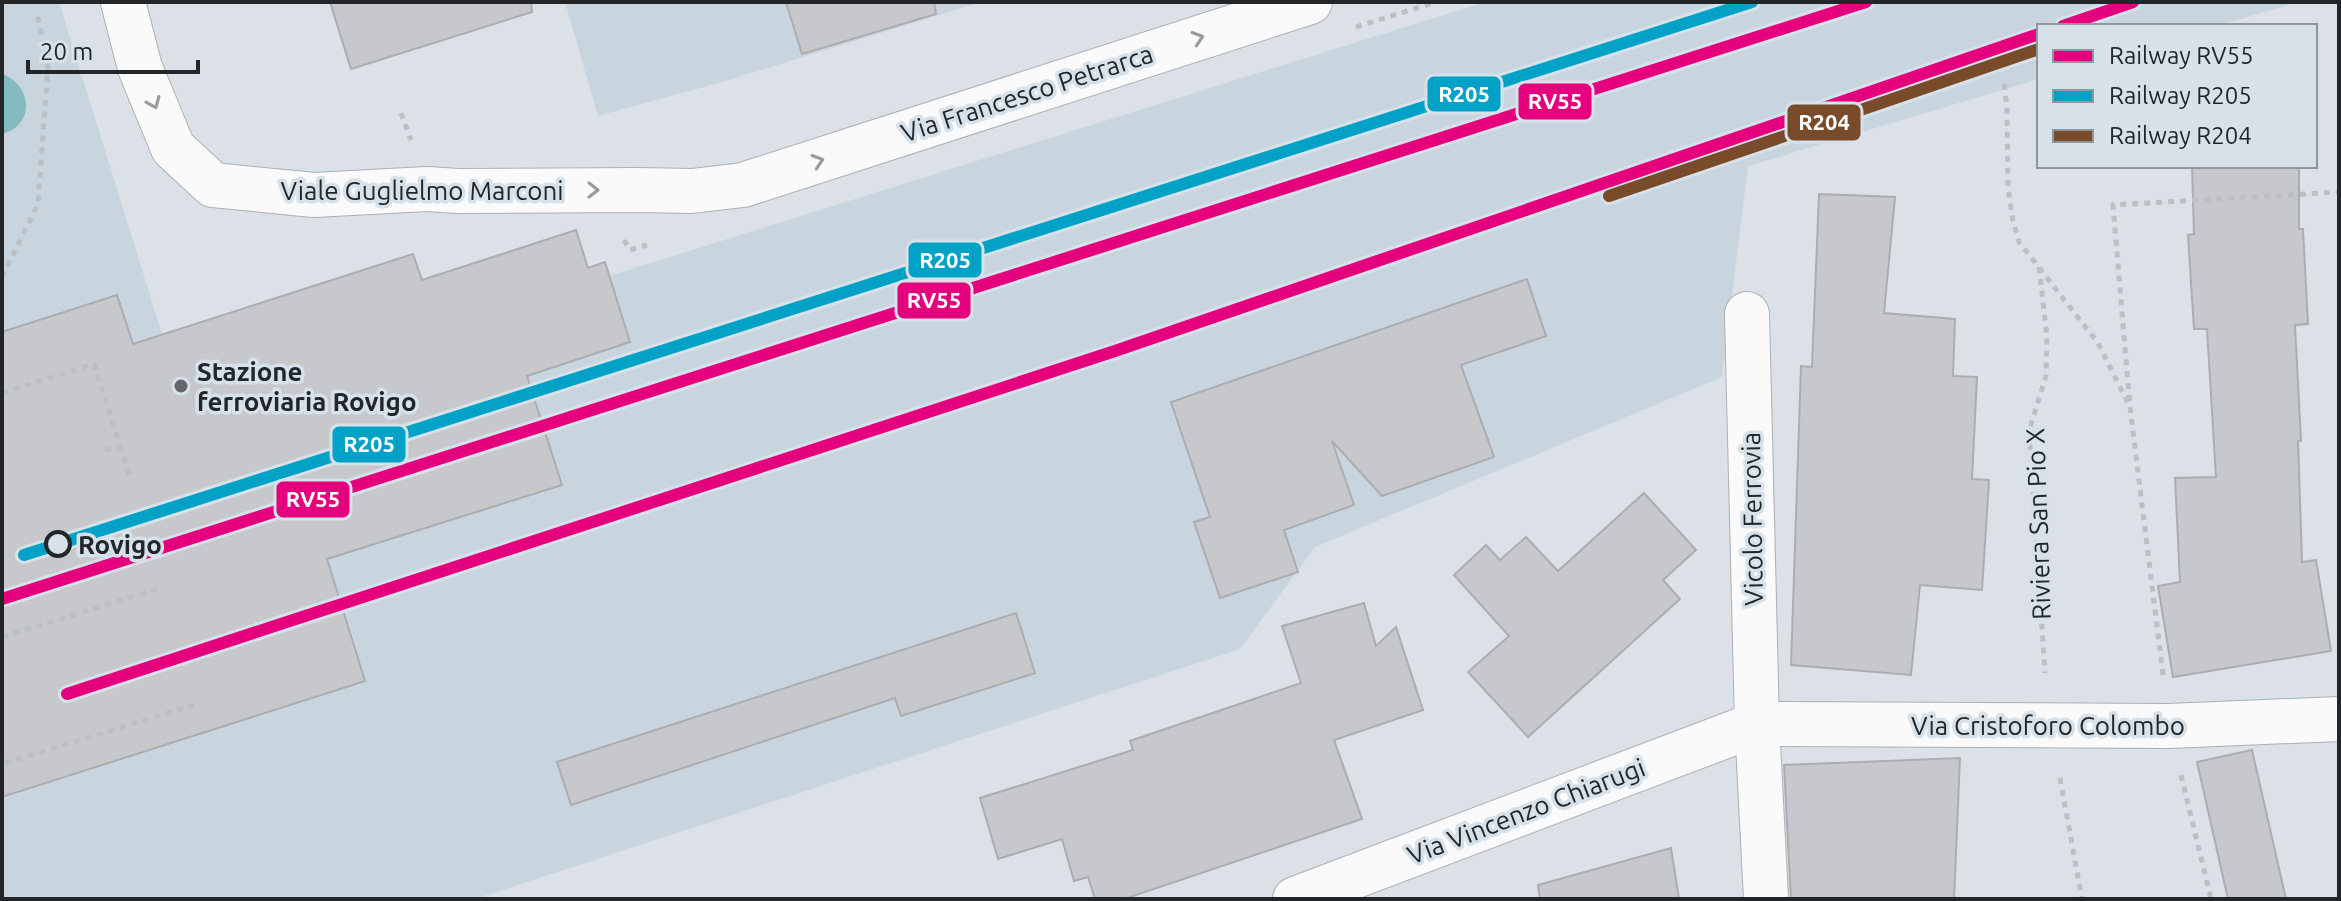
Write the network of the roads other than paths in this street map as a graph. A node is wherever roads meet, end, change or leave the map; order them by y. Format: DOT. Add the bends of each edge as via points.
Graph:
graph roads {
  1 [pos="123,2"];
  2 [pos="1310,2"];
  3 [pos="743,185"];
  4 [pos="1747,314"];
  5 [pos="2339,719"];
  6 [pos="1757,724"];
  7 [pos="1295,899"];
  8 [pos="1766,899"];
  1 -- 3 [label="street, Viale Guglielmo Marconi, one-way" via="140,68 173,148 213,185 314,195 427,189 692,191"];
  3 -- 2 [label="street, Via Francesco Petrarca, one-way"];
  4 -- 6 [label="street, Vicolo Ferrovia"];
  5 -- 6 [label="street, Via Cristoforo Colombo" via="2169,726"];
  6 -- 7 [label="street, Via Vincenzo Chiarugi"];
  6 -- 8 [label="street, Vicolo Ferrovia"];
}
